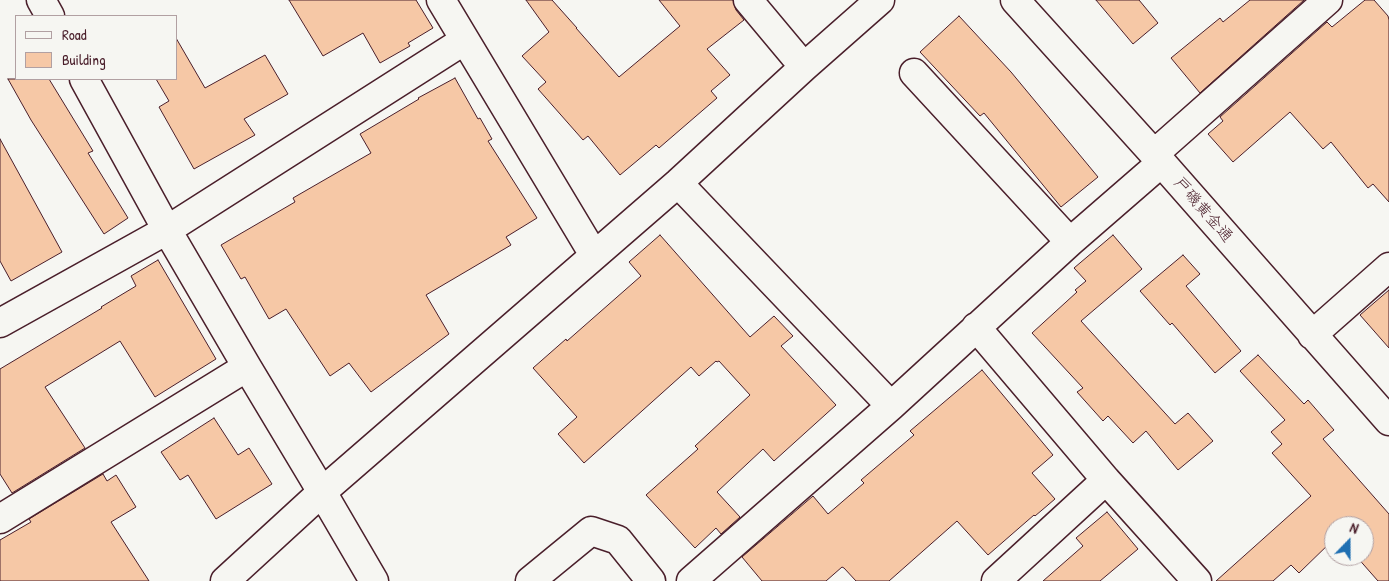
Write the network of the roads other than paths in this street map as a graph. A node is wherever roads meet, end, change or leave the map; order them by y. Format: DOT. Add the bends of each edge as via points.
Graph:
graph roads {
  1 [pos="41,0"];
  2 [pos="441,0"];
  3 [pos="748,0"];
  4 [pos="880,0"];
  5 [pos="1015,0"];
  6 [pos="1328,0"];
  7 [pos="49,15"];
  8 [pos="464,40"];
  9 [pos="804,67"];
  10 [pos="914,73"];
  11 [pos="85,80"];
  12 [pos="1158,159"];
  13 [pos="678,184"];
  14 [pos="167,230"];
  15 [pos="1070,242"];
  16 [pos="594,256"];
  17 [pos="1389,267"];
  18 [pos="0,324"];
  19 [pos="976,328"];
  20 [pos="1312,336"];
  21 [pos="247,367"];
  22 [pos="891,406"];
  23 [pos="1389,422"];
  24 [pos="1106,480"];
  25 [pos="322,492"];
  26 [pos="0,519"];
  27 [pos="225,581"];
  28 [pos="374,581"];
  29 [pos="530,581"];
  30 [pos="652,581"];
  31 [pos="691,581"];
  32 [pos="996,581"];
  33 [pos="1197,581"];
  1 -- 7 [label="street"];
  2 -- 8 [label="street"];
  3 -- 9 [label="street"];
  4 -- 9 [label="street"];
  5 -- 12 [label="street, 戸磯黄金通"];
  6 -- 12 [label="street"];
  8 -- 14 [label="street"];
  8 -- 16 [label="street"];
  9 -- 13 [label="street"];
  10 -- 15 [label="street"];
  11 -- 14 [label="street"];
  12 -- 15 [label="street"];
  12 -- 20 [label="street, 戸磯黄金通"];
  13 -- 16 [label="street"];
  13 -- 22 [label="street"];
  14 -- 18 [label="street"];
  14 -- 21 [label="street"];
  15 -- 19 [label="street"];
  16 -- 25 [label="street"];
  17 -- 20 [label="street"];
  19 -- 22 [label="street"];
  19 -- 24 [label="street"];
  20 -- 23 [label="street, 戸磯黄金通"];
  21 -- 25 [label="street"];
  21 -- 26 [label="street"];
  22 -- 31 [label="street"];
  24 -- 32 [label="street"];
  24 -- 33 [label="street"];
  25 -- 27 [label="street"];
  25 -- 28 [label="street"];
  29 -- 30 [label="street" via="591,531 618,540"];
}
